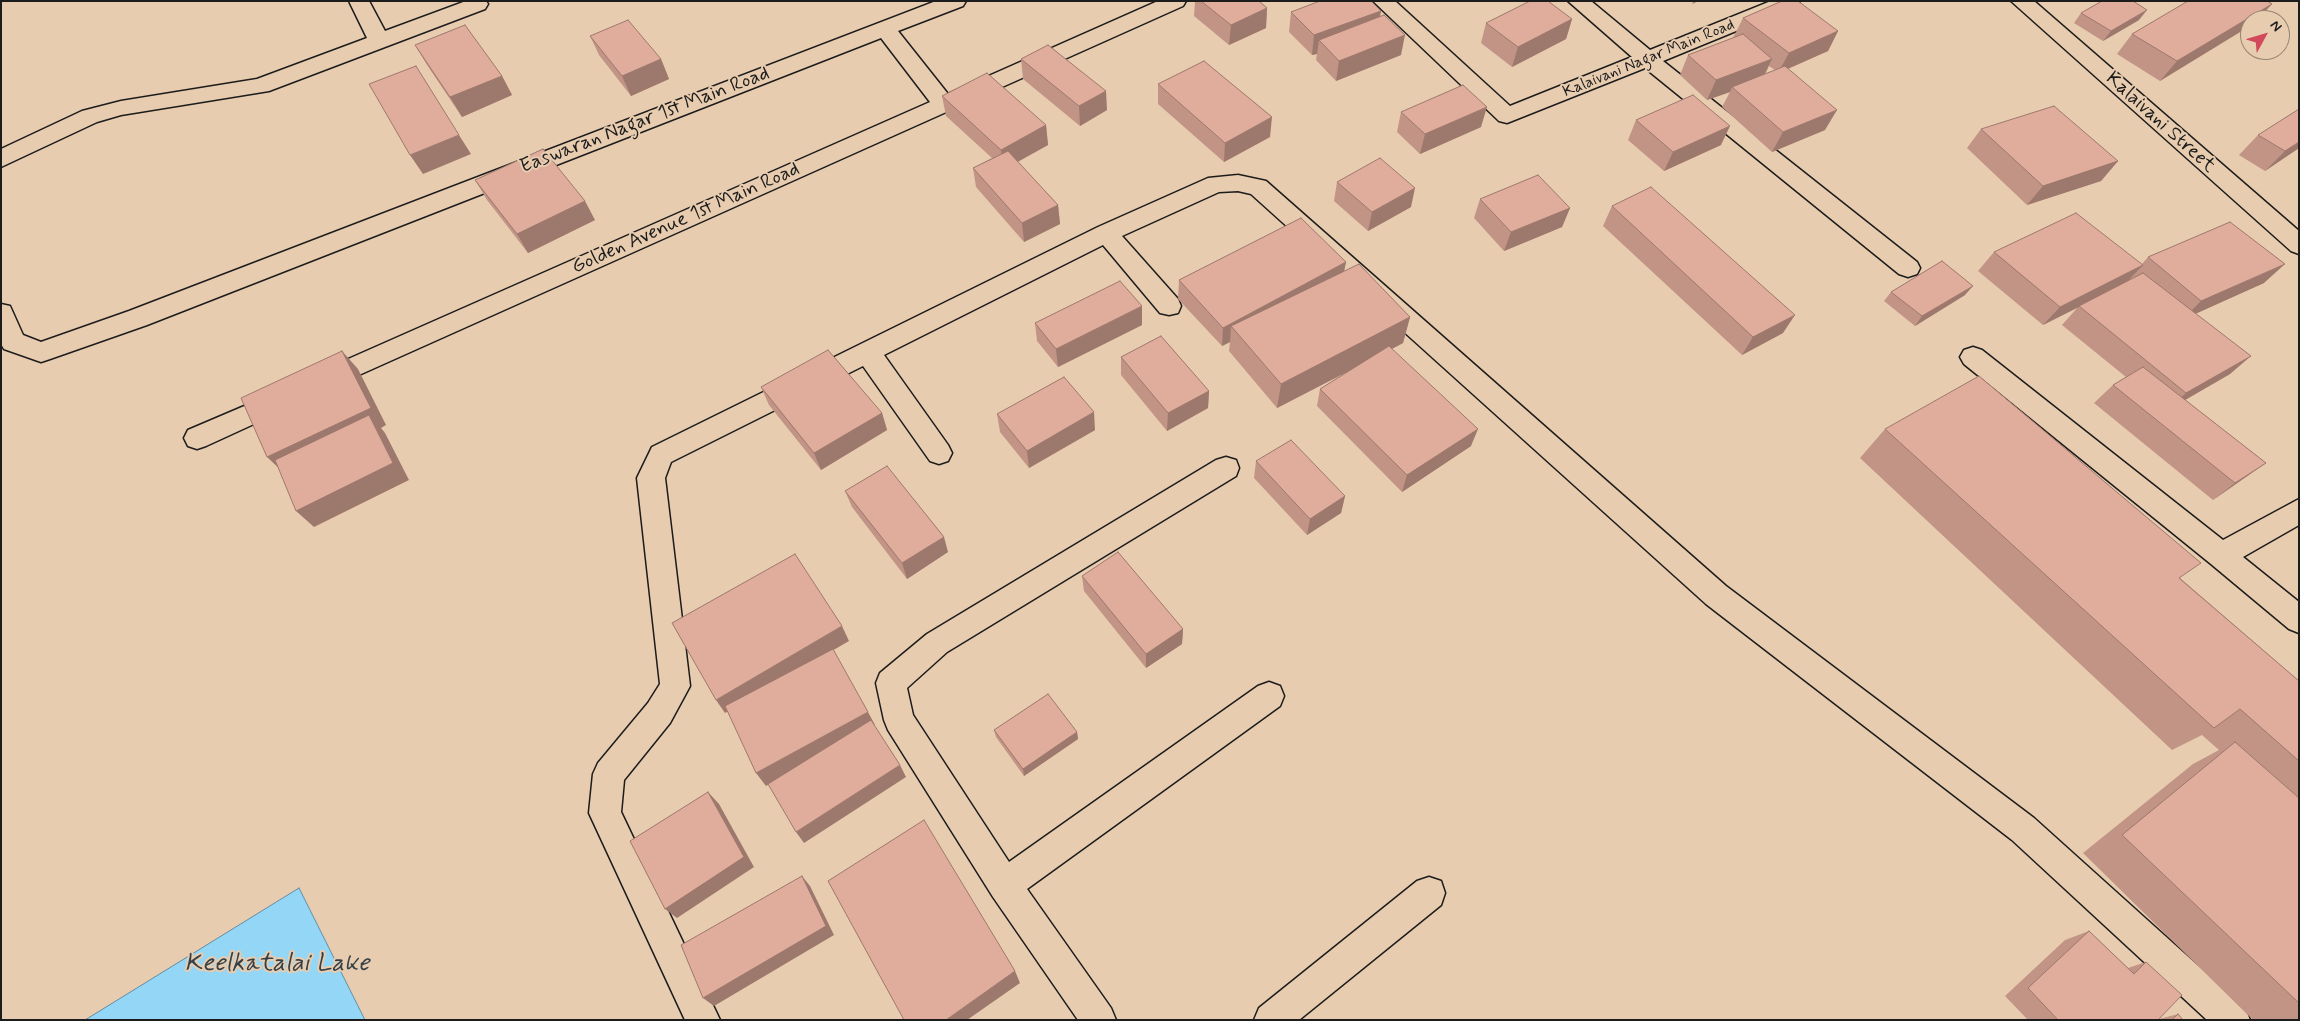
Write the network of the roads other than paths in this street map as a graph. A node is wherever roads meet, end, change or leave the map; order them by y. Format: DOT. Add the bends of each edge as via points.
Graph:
graph roads {
  1 [pos="359,1"];
  2 [pos="956,1"];
  3 [pos="1176,1"];
  4 [pos="1383,1"];
  5 [pos="1578,1"];
  6 [pos="1790,1"];
  7 [pos="478,4"];
  8 [pos="2036,7"];
  9 [pos="885,28"];
  10 [pos="379,41"];
  11 [pos="1647,59"];
  12 [pos="944,104"];
  13 [pos="1,159"];
  14 [pos="1106,233"];
  15 [pos="2299,245"];
  16 [pos="1908,268"];
  17 [pos="1169,306"];
  18 [pos="1,313"];
  19 [pos="867,351"];
  20 [pos="1973,357"];
  21 [pos="197,438"];
  22 [pos="939,453"];
  23 [pos="1226,468"];
  24 [pos="2299,511"];
  25 [pos="2221,556"];
  26 [pos="2299,620"];
  27 [pos="1269,696"];
  28 [pos="1005,885"];
  29 [pos="1429,893"];
  30 [pos="703,1020"];
  31 [pos="1099,1020"];
  32 [pos="1271,1020"];
  33 [pos="2233,1020"];
  1 -- 10 [label="street"];
  2 -- 9 [label="street, Easwaran Nagar 1st Main Road"];
  3 -- 12 [label="street, Golden Avenue 1st Main Road"];
  4 -- 11 [label="street, Kalaivani Nagar Main Road" via="1507,116"];
  5 -- 11 [label="street"];
  6 -- 11 [label="street, Kalaivani Nagar Main Road"];
  7 -- 10 [label="street"];
  8 -- 15 [label="street, Kalaivani Street"];
  9 -- 12 [label="street"];
  9 -- 18 [label="street, Easwaran Nagar 1st Main Road" via="138,318 41,352 12,342"];
  10 -- 13 [label="street" via="261,86 121,108 90,116"];
  11 -- 16 [label="street"];
  12 -- 21 [label="street, Golden Avenue 1st Main Road"];
  14 -- 17 [label="street"];
  14 -- 19 [label="street"];
  14 -- 33 [label="street" via="1216,184 1238,182 1258,186 1716,595 2023,829"];
  19 -- 22 [label="street"];
  19 -- 30 [label="street" via="661,455 651,478 675,686 659,713 609,774 605,814"];
  20 -- 25 [label="street"];
  23 -- 28 [label="street" via="937,643 891,683 899,720"];
  24 -- 25 [label="street"];
  25 -- 26 [label="street"];
  27 -- 28 [label="street"];
  28 -- 31 [label="street"];
  29 -- 32 [label="street"];
}
